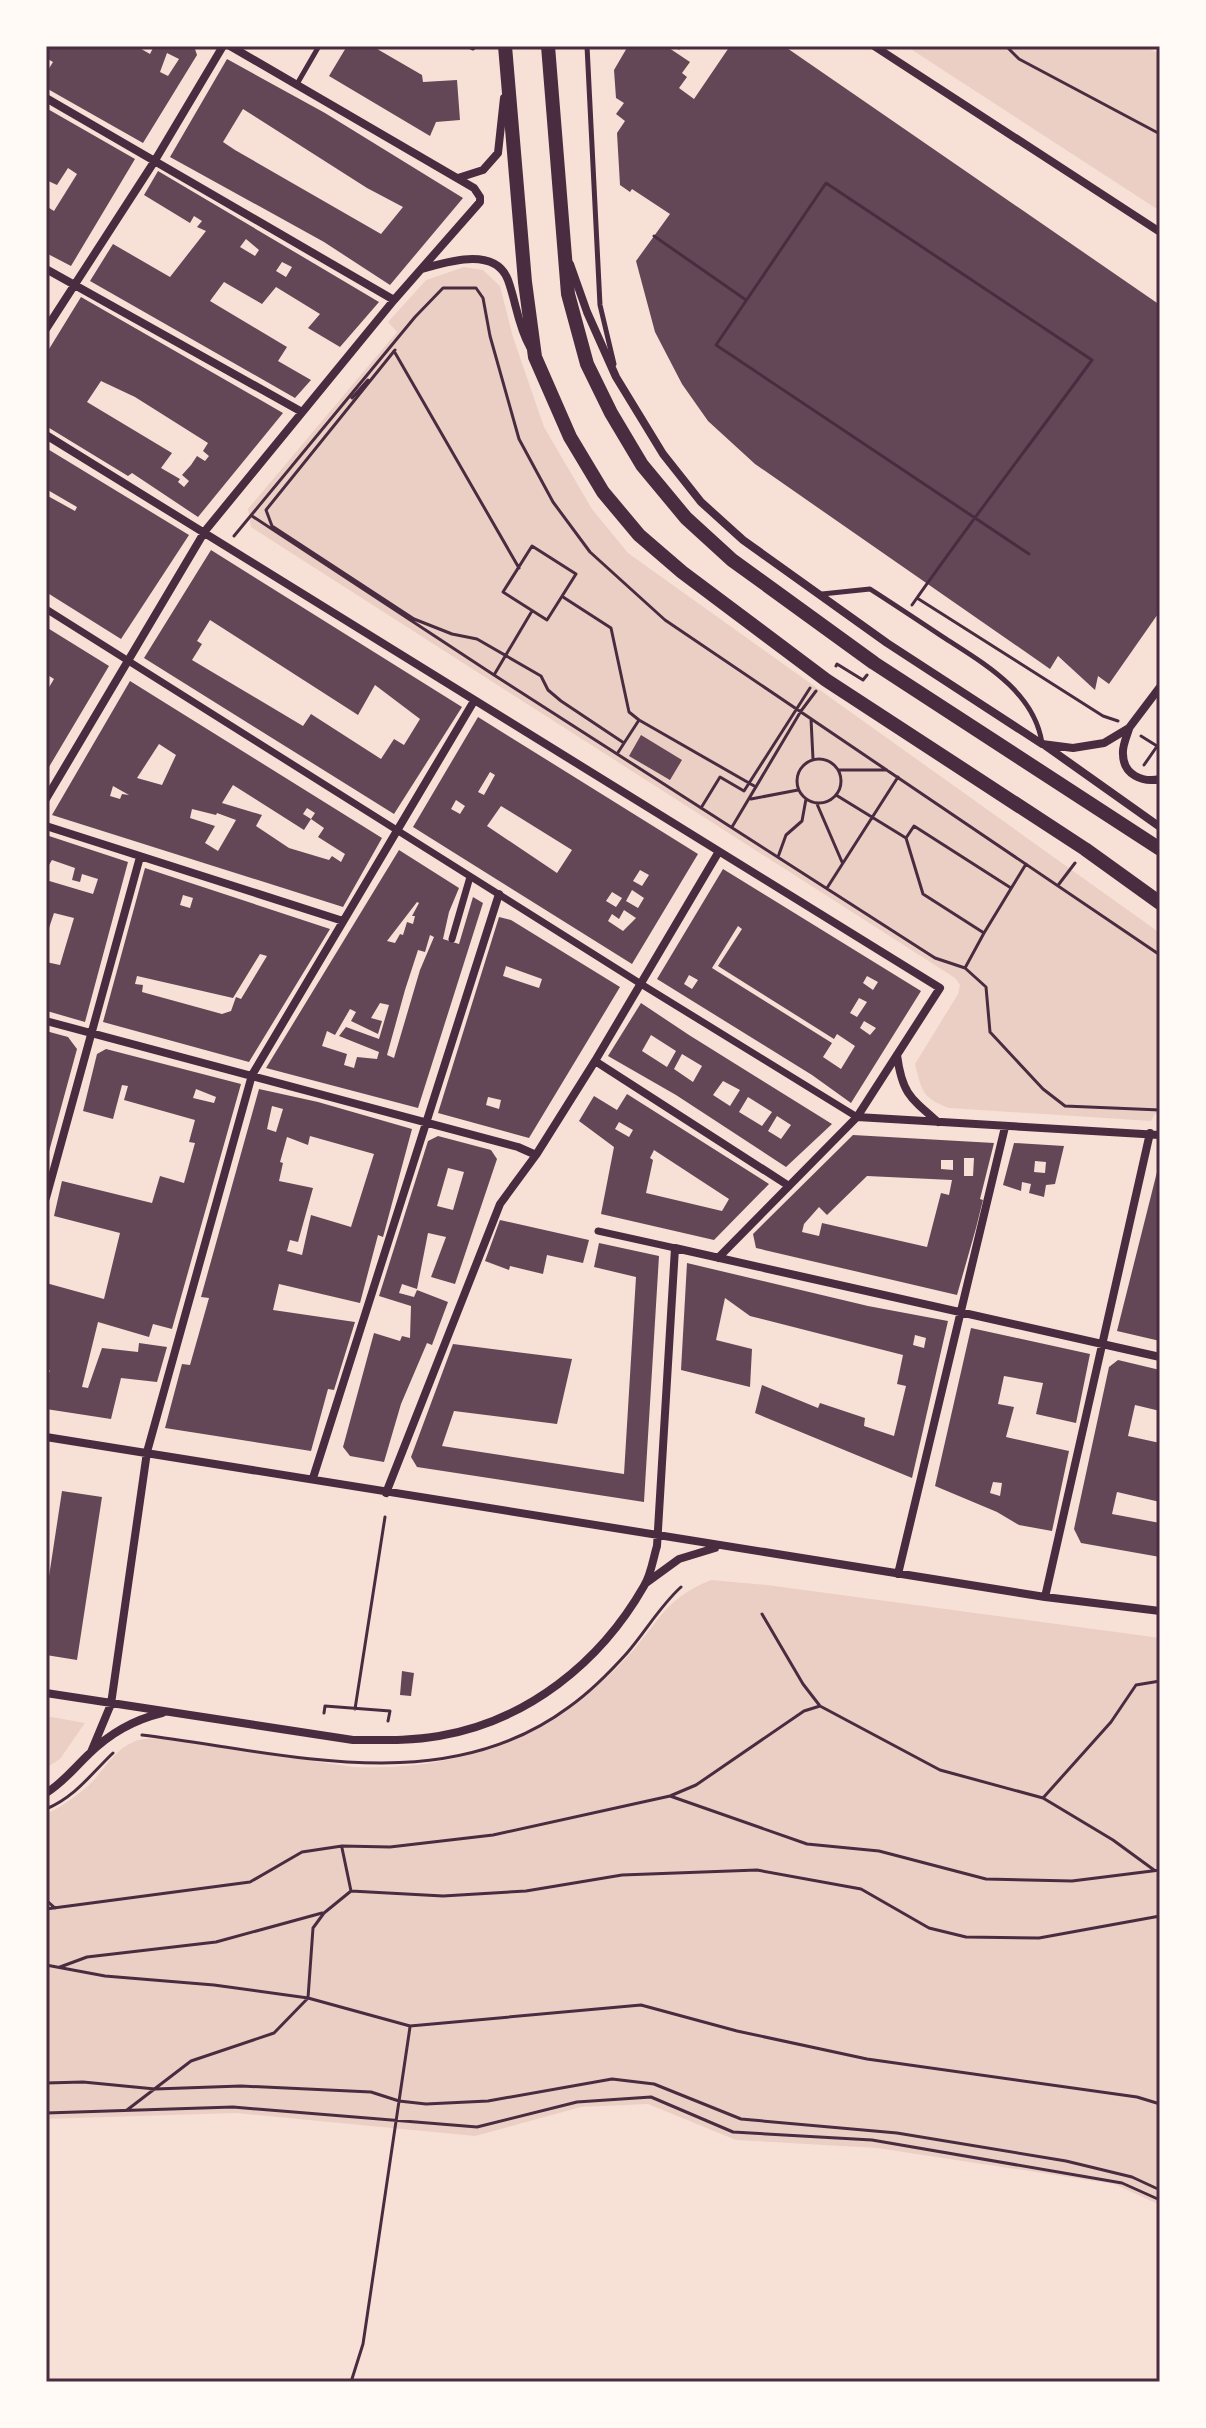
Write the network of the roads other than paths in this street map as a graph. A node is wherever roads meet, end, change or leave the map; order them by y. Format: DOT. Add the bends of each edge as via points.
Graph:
graph roads {
  1 [pos="223,46"];
  2 [pos="230,46"];
  3 [pos="319,46"];
  4 [pos="505,46"];
  5 [pos="548,46"];
  6 [pos="587,46"];
  7 [pos="874,46"];
  8 [pos="507,68"];
  9 [pos="297,84"];
  10 [pos="46,98"];
  11 [pos="154,162"];
  12 [pos="458,178"];
  13 [pos="1160,232"];
  14 [pos="562,243"];
  15 [pos="46,269"];
  16 [pos="421,269"];
  17 [pos="73,284"];
  18 [pos="394,300"];
  19 [pos="46,329"];
  20 [pos="535,357"];
  21 [pos="616,377"];
  22 [pos="302,412"];
  23 [pos="46,435"];
  24 [pos="205,531"];
  25 [pos="819,595"];
  26 [pos="46,609"];
  27 [pos="129,660"];
  28 [pos="1160,687"];
  29 [pos="474,701"];
  30 [pos="1129,728"];
  31 [pos="1042,744"];
  32 [pos="1160,779"];
  33 [pos="46,799"];
  34 [pos="46,826"];
  35 [pos="1160,827"];
  36 [pos="395,830"];
  37 [pos="1160,849"];
  38 [pos="718,853"];
  39 [pos="140,857"];
  40 [pos="470,877"];
  41 [pos="499,894"];
  42 [pos="1160,903"];
  43 [pos="343,921"];
  44 [pos="452,939"];
  45 [pos="641,984"];
  46 [pos="46,1021"];
  47 [pos="92,1033"];
  48 [pos="897,1054"];
  49 [pos="595,1061"];
  50 [pos="252,1075"];
  51 [pos="857,1117"];
  52 [pos="425,1122"];
  53 [pos="938,1123"];
  54 [pos="1005,1127"];
  55 [pos="1155,1134"];
  56 [pos="536,1155"];
  57 [pos="789,1186"];
  58 [pos="46,1198"];
  59 [pos="598,1231"];
  60 [pos="675,1248"];
  61 [pos="718,1258"];
  62 [pos="960,1313"];
  63 [pos="1103,1345"];
  64 [pos="1160,1357"];
  65 [pos="46,1437"];
  66 [pos="147,1452"];
  67 [pos="313,1478"];
  68 [pos="386,1493"];
  69 [pos="659,1536"];
  70 [pos="721,1546"];
  71 [pos="898,1574"];
  72 [pos="646,1583"];
  73 [pos="1045,1597"];
  74 [pos="1160,1611"];
  75 [pos="46,1693"];
  76 [pos="111,1704"];
  77 [pos="168,1712"];
  78 [pos="91,1752"];
  79 [pos="46,1793"];
  1 -- 11 [label="street"];
  2 -- 9 [label="street"];
  3 -- 9 [label="lane"];
  4 -- 8 [label="main road"];
  5 -- 14 [label="main road"];
  6 -- 21 [label="lane" via="600,305"];
  7 -- 13 [label="street"];
  8 -- 12 [label="street" via="498,153 483,170"];
  8 -- 20 [label="main road"];
  9 -- 12 [label="street"];
  10 -- 11 [label="street"];
  11 -- 17 [label="street"];
  11 -- 18 [label="street"];
  12 -- 16 [label="street" via="480,197 477,207"];
  14 -- 21 [label="street"];
  14 -- 37 [label="main road" via="568,294 587,364 642,465 686,518 732,560 874,663"];
  15 -- 17 [label="street"];
  16 -- 18 [label="street"];
  16 -- 20 [label="street" via="462,258 500,268"];
  17 -- 19 [label="street"];
  17 -- 22 [label="street"];
  18 -- 22 [label="street"];
  20 -- 42 [label="main road" via="570,437 603,492 639,535 822,677"];
  21 -- 25 [label="street" via="663,454 701,502"];
  22 -- 24 [label="street"];
  23 -- 24 [label="street"];
  24 -- 27 [label="street"];
  24 -- 29 [label="street"];
  25 -- 31 [label="street"];
  25 -- 31 [label="lane" via="870,589 994,670 1027,705"];
  26 -- 27 [label="street"];
  27 -- 33 [label="street"];
  27 -- 36 [label="street"];
  28 -- 30 [label="street"];
  29 -- 36 [label="street"];
  29 -- 38 [label="street"];
  30 -- 31 [label="street" via="1087,747"];
  30 -- 32 [label="street" via="1122,753 1126,765 1136,778"];
  31 -- 35 [label="street"];
  34 -- 39 [label="street"];
  36 -- 40 [label="street"];
  36 -- 43 [label="street"];
  38 -- 45 [label="street"];
  38 -- 48 [label="street" via="940,988"];
  39 -- 43 [label="street"];
  39 -- 47 [label="street"];
  40 -- 41 [label="street"];
  40 -- 44 [label="street"];
  41 -- 45 [label="street"];
  41 -- 52 [label="street"];
  43 -- 50 [label="street"];
  45 -- 49 [label="street"];
  45 -- 51 [label="street"];
  46 -- 47 [label="street"];
  47 -- 50 [label="street"];
  47 -- 58 [label="street"];
  48 -- 51 [label="street"];
  48 -- 53 [label="street" via="908,1097"];
  49 -- 56 [label="street"];
  49 -- 57 [label="street"];
  50 -- 52 [label="street"];
  50 -- 66 [label="street"];
  51 -- 53 [label="street"];
  51 -- 57 [label="street"];
  52 -- 56 [label="street"];
  52 -- 67 [label="street"];
  53 -- 54 [label="street"];
  54 -- 55 [label="street"];
  54 -- 62 [label="street"];
  55 -- 63 [label="street"];
  56 -- 68 [label="street" via="500,1204"];
  57 -- 61 [label="street"];
  59 -- 60 [label="street"];
  60 -- 61 [label="street"];
  60 -- 69 [label="street"];
  61 -- 62 [label="street"];
  62 -- 63 [label="street"];
  62 -- 71 [label="street"];
  63 -- 64 [label="street"];
  63 -- 73 [label="street"];
  65 -- 66 [label="street"];
  66 -- 67 [label="street"];
  66 -- 76 [label="street"];
  67 -- 68 [label="street"];
  68 -- 69 [label="street"];
  69 -- 70 [label="street"];
  69 -- 72 [label="street"];
  70 -- 71 [label="street"];
  70 -- 72 [label="street" via="679,1559"];
  71 -- 73 [label="street"];
  72 -- 77 [label="street" via="606,1639 548,1693 468,1729 424,1738 353,1740"];
  73 -- 74 [label="street"];
  75 -- 76 [label="street"];
  76 -- 77 [label="street"];
  76 -- 78 [label="street"];
  77 -- 78 [label="street" via="127,1724"];
  78 -- 79 [label="street"];
}
